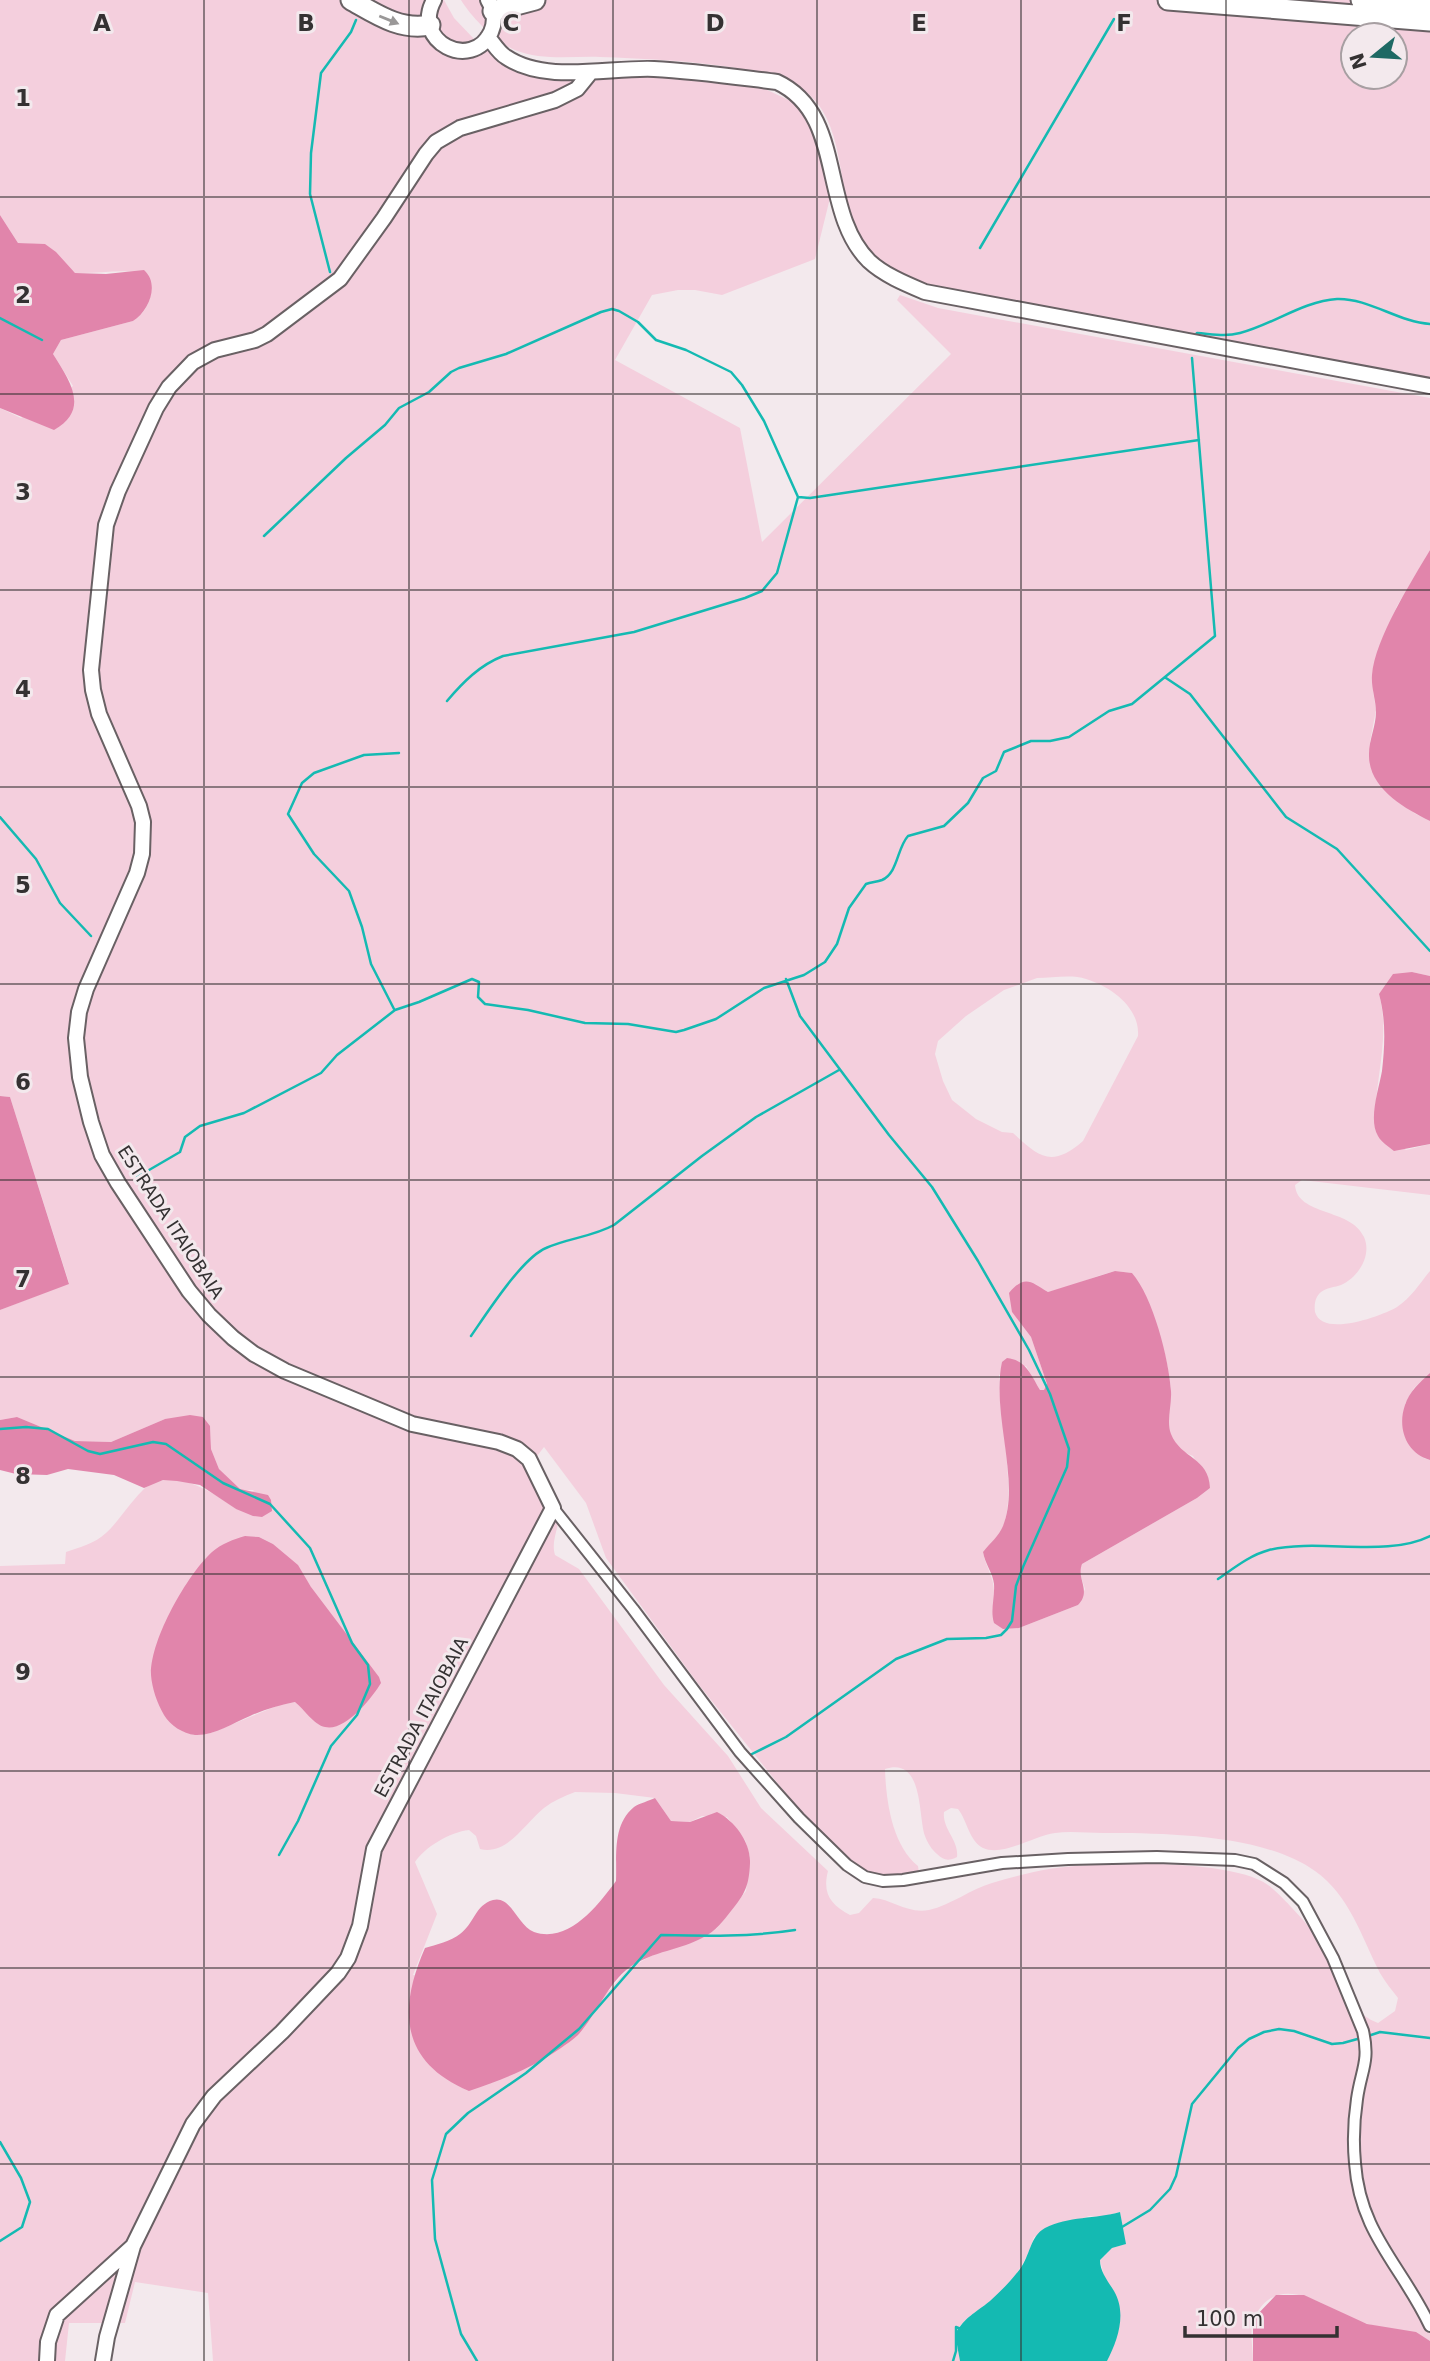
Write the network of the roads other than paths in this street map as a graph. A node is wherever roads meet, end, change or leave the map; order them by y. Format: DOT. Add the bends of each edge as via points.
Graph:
graph roads {
  1 [pos="351,0"];
  2 [pos="434,0"];
  3 [pos="535,0"];
  4 [pos="1168,0"];
  5 [pos="1361,0"];
  6 [pos="490,5"];
  7 [pos="1430,6"];
  8 [pos="1430,22"];
  9 [pos="430,26"];
  10 [pos="488,37"];
  11 [pos="590,73"];
  12 [pos="1430,386"];
  13 [pos="553,1508"];
  14 [pos="132,2246"];
  15 [pos="1430,2326"];
  16 [pos="47,2361"];
  17 [pos="103,2361"];
  1 -- 9 [label="highway, one-way" via="393,22"];
  2 -- 9 [label="street"];
  3 -- 6 [label="highway"];
  4 -- 8 [label="highway"];
  5 -- 7 [label="highway"];
  6 -- 10 [label="street" via="493,24"];
  9 -- 10 [label="street" via="440,43 452,49 472,49"];
  10 -- 11 [label="street" via="505,57 525,65"];
  11 -- 12 [label="street" via="674,70 777,82 790,88 803,99 822,134 852,237 870,262 925,292"];
  11 -- 13 [label="street, ESTRADA ITAIOBAIA" via="577,89 555,100 442,137 340,279 267,334 193,362 156,408 106,525 91,670 99,714 139,806 143,845 137,873 86,989 76,1038 80,1077 102,1155 189,1291 217,1323 274,1365 382,1412 412,1424 517,1449 529,1459"];
  13 -- 14 [label="street, ESTRADA ITAIOBAIA" via="373,1849 360,1926 348,1958 282,2032 203,2109"];
  13 -- 15 [label="street" via="740,1752 799,1818 866,1877 903,1880 1002,1863 1157,1857 1235,1860 1254,1864 1284,1883 1317,1925 1363,2031 1367,2061 1354,2124 1358,2186 1371,2229"];
  14 -- 16 [label="street" via="57,2315"];
  14 -- 17 [label="street, ESTRADA ITAIOBAIA"];
}
